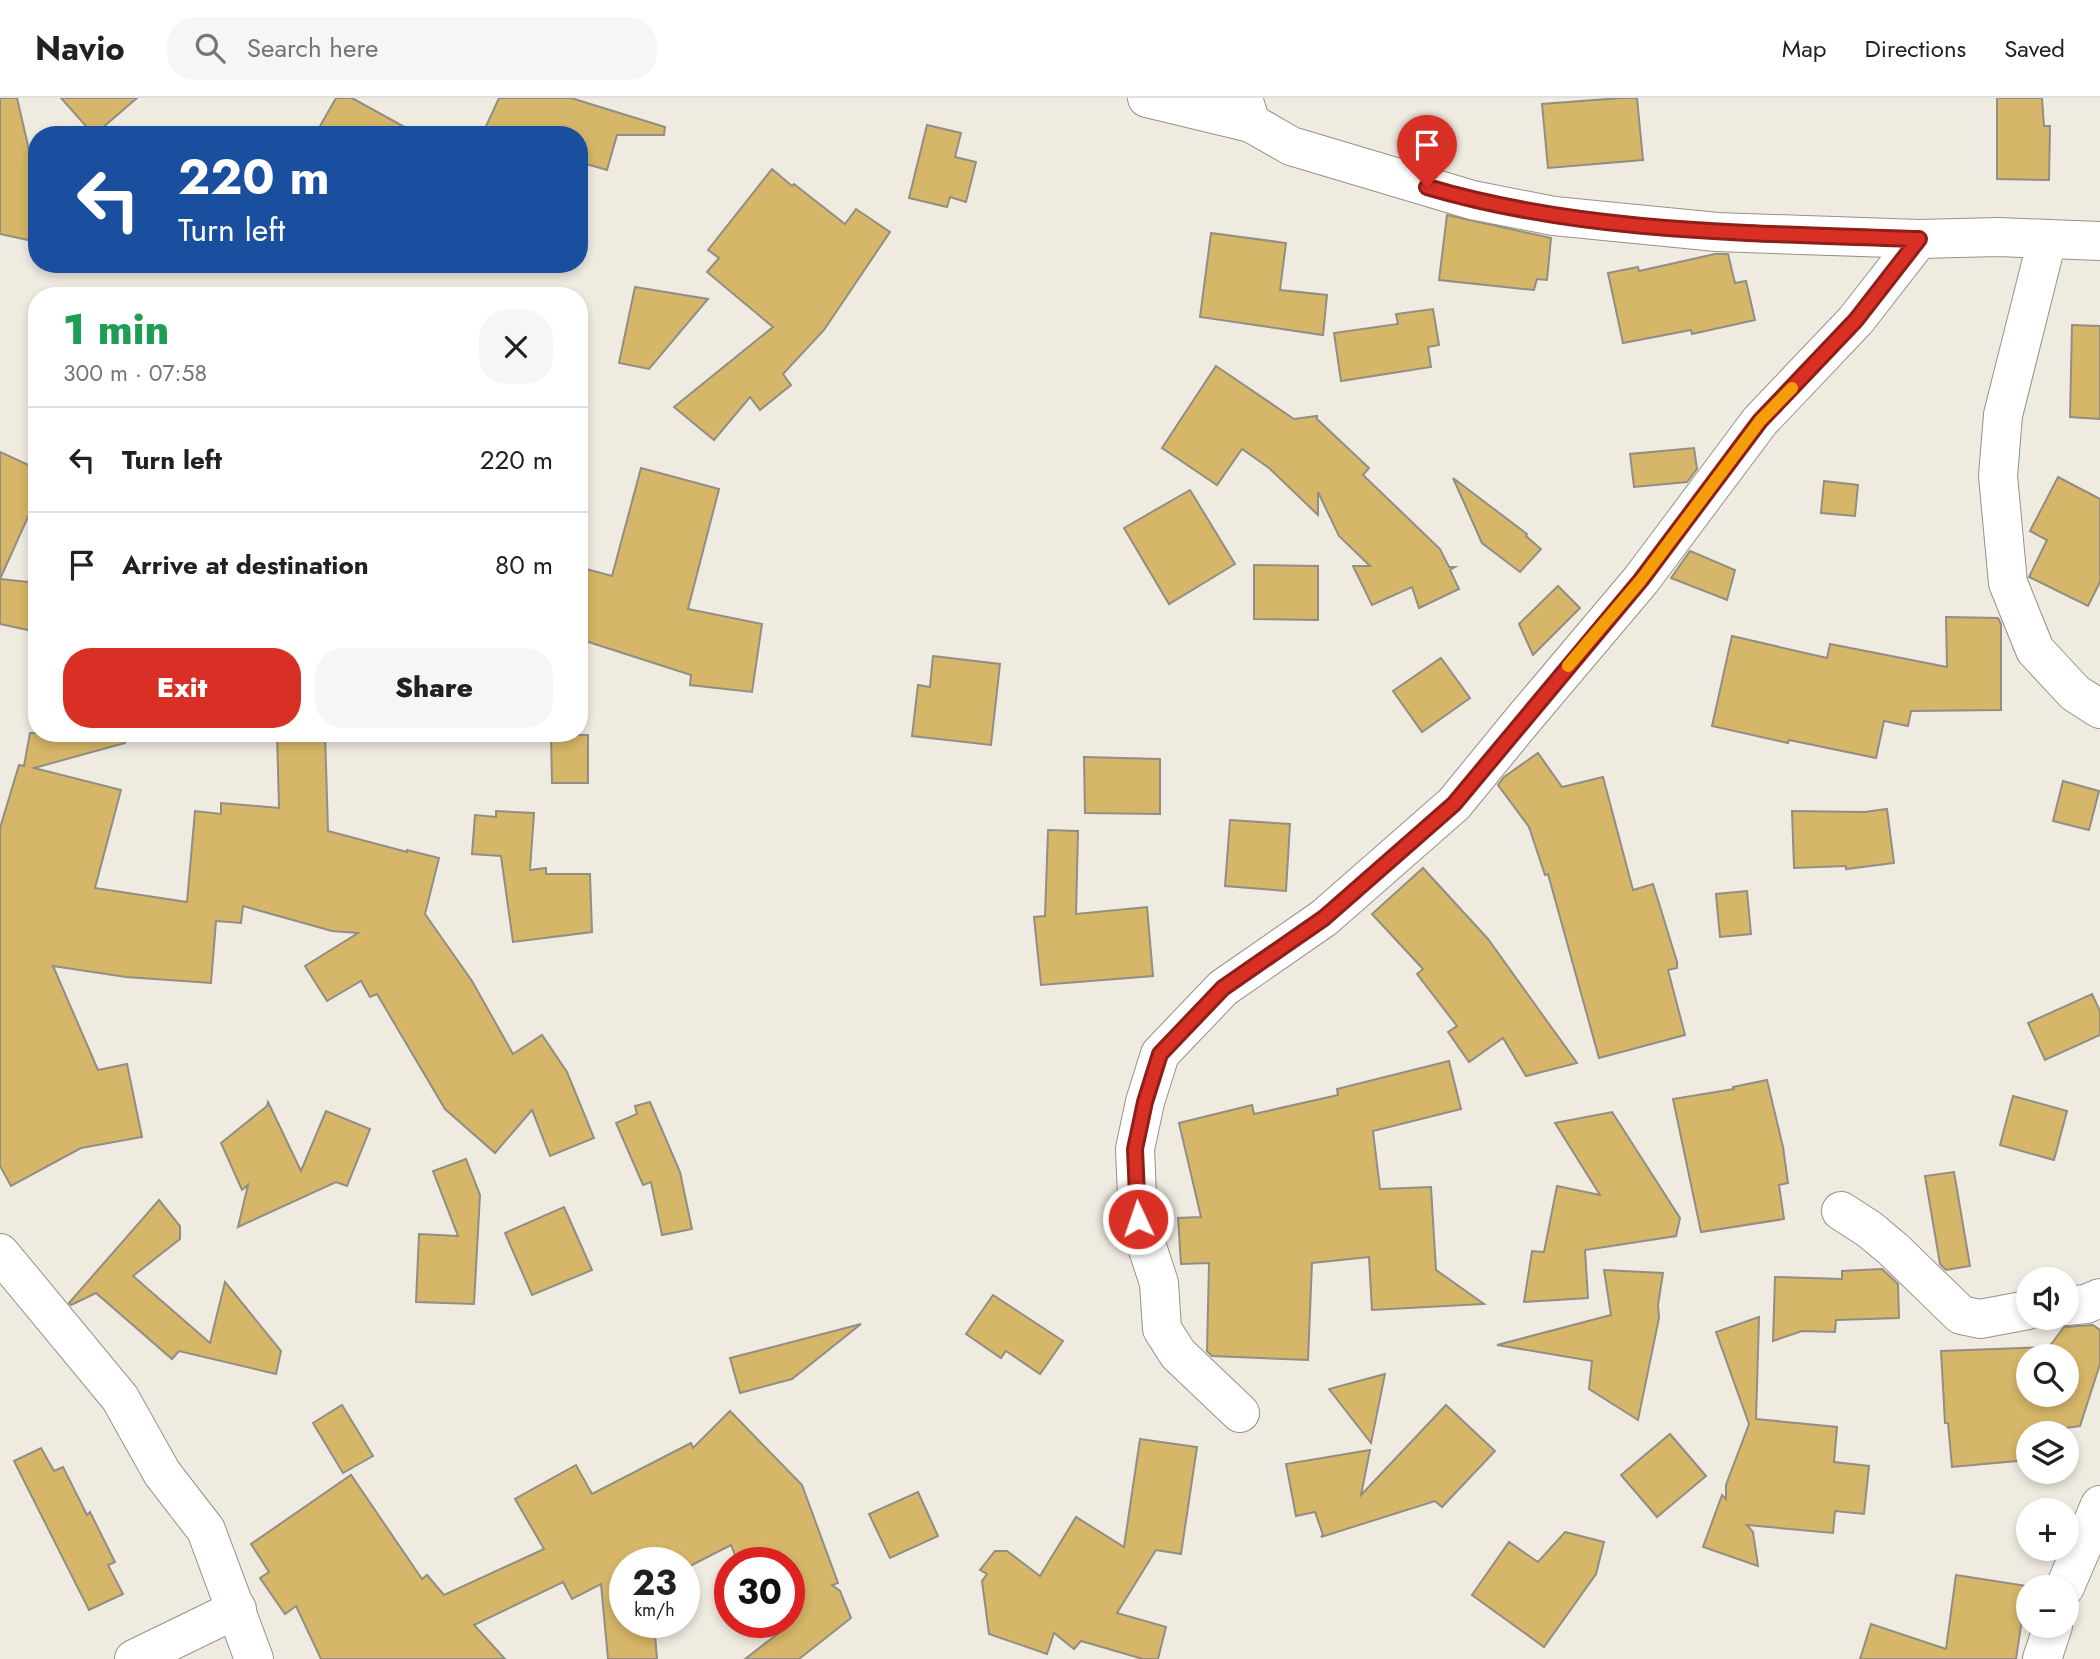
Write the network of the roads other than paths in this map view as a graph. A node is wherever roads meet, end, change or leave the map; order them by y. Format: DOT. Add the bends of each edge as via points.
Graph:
graph roads {
  1 [pos="1147,98"];
  2 [pos="1247,110"];
  3 [pos="1919,239"];
  4 [pos="2046,240"];
  5 [pos="2100,241"];
  6 [pos="2100,709"];
  7 [pos="1841,1211"];
  8 [pos="0,1253"];
  9 [pos="2100,1298"];
  10 [pos="2079,1305"];
  11 [pos="2016,1312"];
  12 [pos="1240,1413"];
  13 [pos="2100,1504"];
  14 [pos="2070,1575"];
  15 [pos="237,1609"];
  16 [pos="2049,1638"];
  17 [pos="134,1659"];
  18 [pos="254,1659"];
  19 [pos="2042,1659"];
  1 -- 2 [label="street"];
  2 -- 3 [label="street" via="1291,146 1472,200 1554,216 1717,232"];
  3 -- 4 [label="street"];
  3 -- 12 [label="street" via="1856,320 1760,421 1641,580 1454,804 1324,918 1223,988 1160,1054 1135,1149 1138,1219 1159,1283 1163,1329 1178,1354"];
  4 -- 5 [label="street"];
  4 -- 6 [label="street" via="2003,415 1998,476 2008,583 2035,650 2075,693"];
  7 -- 11 [label="street" via="1893,1249 1961,1315 1980,1319"];
  8 -- 15 [label="street" via="120,1398 162,1473 206,1530"];
  9 -- 10 [label="street"];
  13 -- 14 [label="street"];
  15 -- 17 [label="street"];
  15 -- 18 [label="street"];
  16 -- 19 [label="street"];
}
